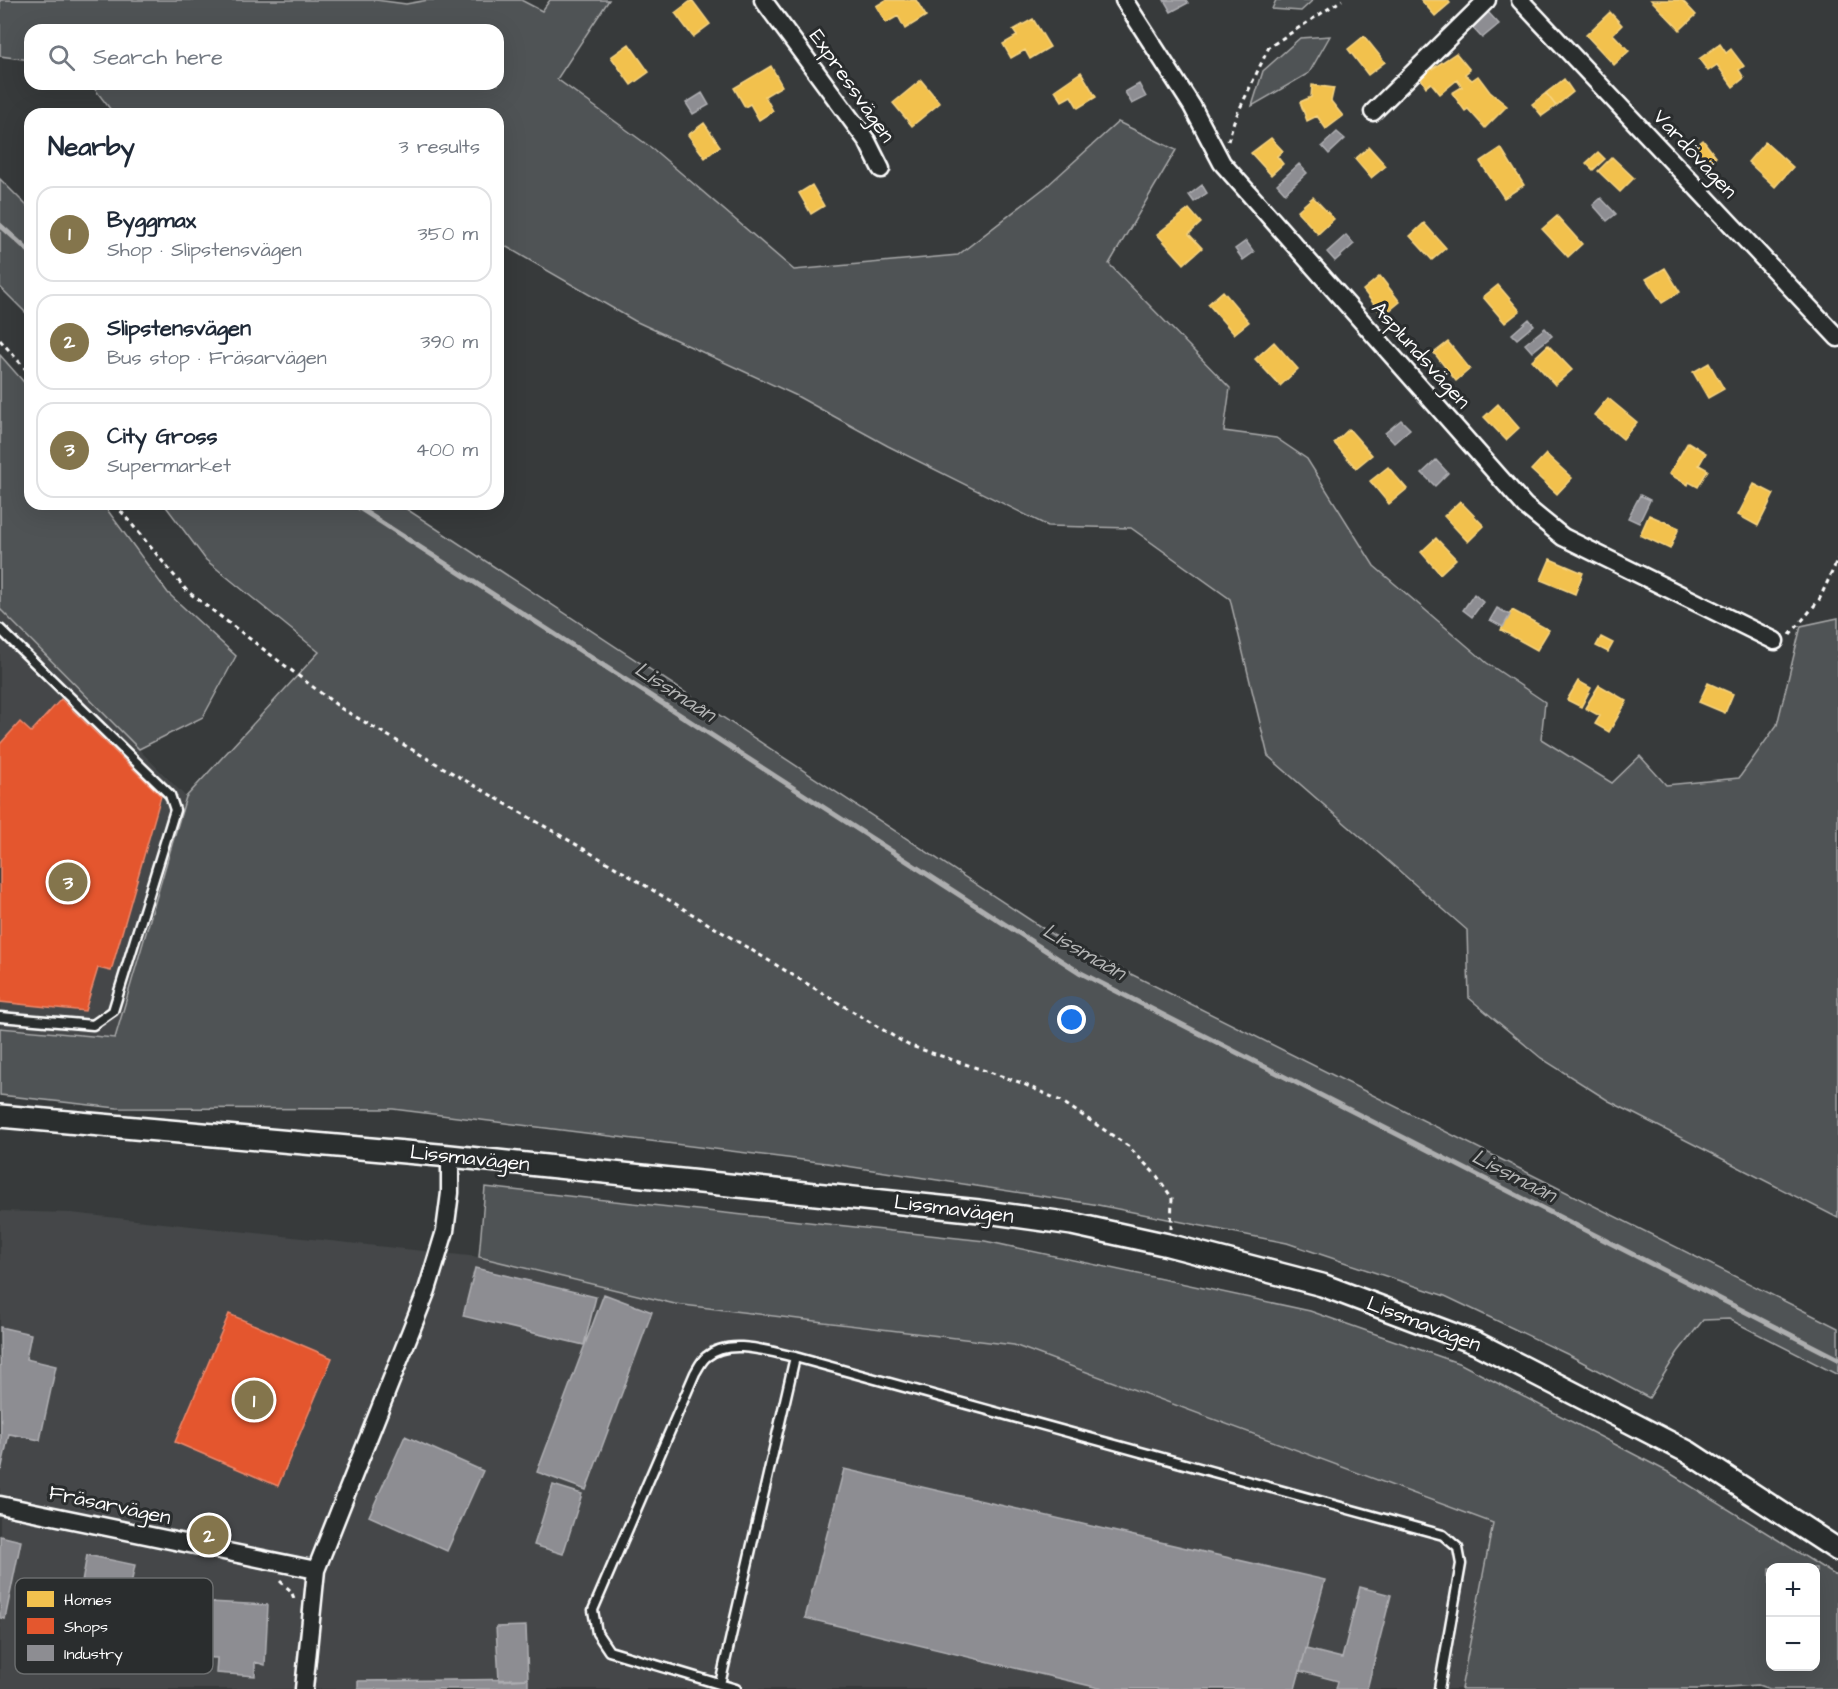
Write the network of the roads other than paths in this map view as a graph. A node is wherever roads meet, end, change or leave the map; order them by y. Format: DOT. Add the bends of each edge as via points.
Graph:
graph roads {
  1 [pos="763,0"];
  2 [pos="1124,0"];
  3 [pos="1486,0"];
  4 [pos="1520,0"];
  5 [pos="1373,112"];
  6 [pos="881,169"];
  7 [pos="1838,338"];
  8 [pos="0,629"];
  9 [pos="1775,641"];
  10 [pos="0,1017"];
  11 [pos="0,1116"];
  12 [pos="450,1156"];
  13 [pos="795,1357"];
  14 [pos="0,1505"];
  15 [pos="1838,1550"];
  16 [pos="316,1570"];
  17 [pos="720,1684"];
  18 [pos="304,1689"];
  19 [pos="736,1689"];
  20 [pos="1439,1689"];
  1 -- 6 [label="street, Expressvägen" via="867,141"];
  2 -- 9 [label="street, Asplundsvägen" via="1192,106 1222,164 1544,524 1563,537"];
  3 -- 5 [label="street"];
  4 -- 7 [label="street, Vardövägen"];
  8 -- 10 [label="lane" via="170,795 175,810 113,1011 93,1025"];
  11 -- 12 [label="street, Lissmavägen"];
  12 -- 15 [label="street, Lissmavägen" via="1072,1224 1322,1285 1476,1343 1688,1452"];
  12 -- 16 [label="street" via="445,1231 427,1290"];
  13 -- 17 [label="lane"];
  13 -- 17 [label="lane" via="748,1347 723,1349 706,1356 695,1373 593,1610 597,1633 609,1651"];
  13 -- 20 [label="lane" via="1443,1535 1458,1548 1461,1564"];
  14 -- 16 [label="street, Fräsarvägen"];
  16 -- 18 [label="street"];
  17 -- 19 [label="lane"];
}
